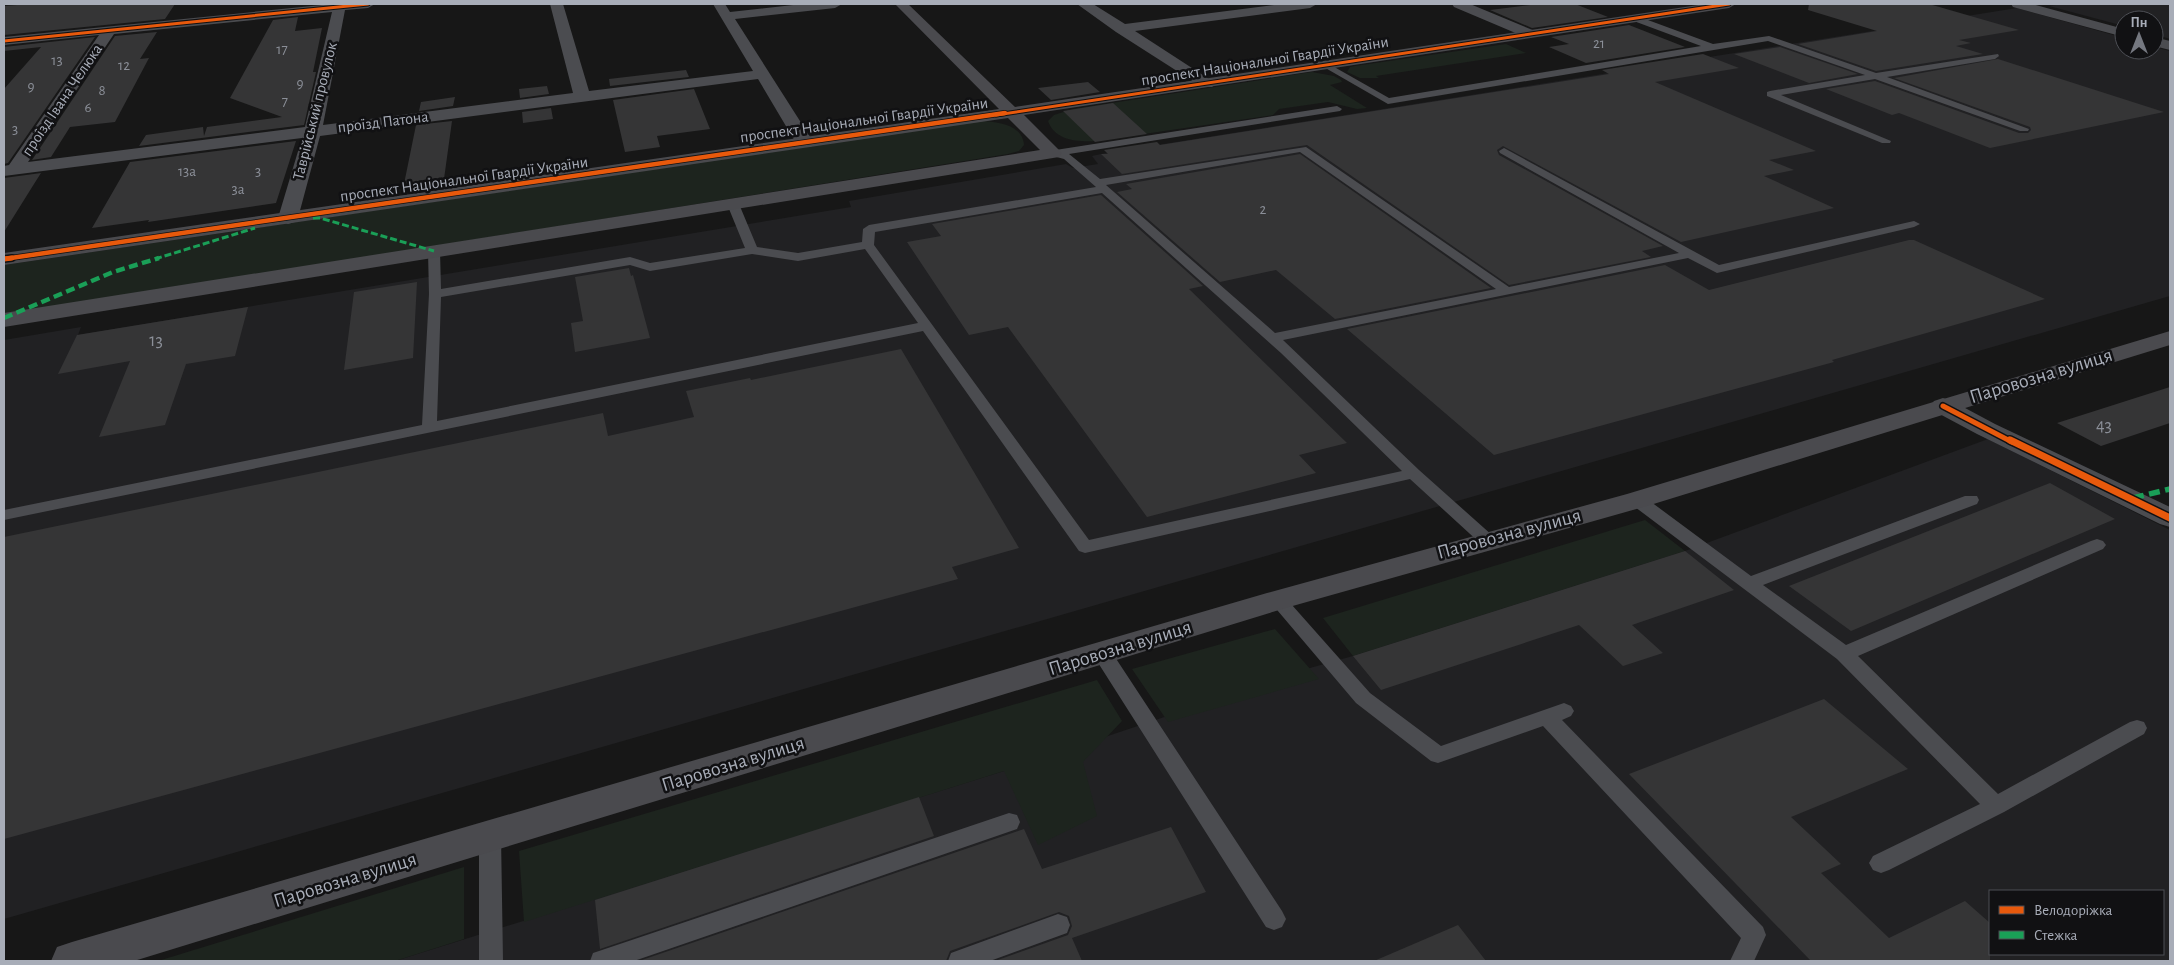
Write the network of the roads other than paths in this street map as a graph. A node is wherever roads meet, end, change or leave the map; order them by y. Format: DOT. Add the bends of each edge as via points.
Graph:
graph roads {
  1 [pos="368,4"];
  2 [pos="556,4"];
  3 [pos="835,4"];
  4 [pos="901,4"];
  5 [pos="1084,4"];
  6 [pos="1248,4"];
  7 [pos="1310,4"];
  8 [pos="1459,4"];
  9 [pos="1729,4"];
  10 [pos="2018,4"];
  11 [pos="340,5"];
  12 [pos="723,10"];
  13 [pos="1260,10"];
  14 [pos="1634,18"];
  15 [pos="1121,29"];
  16 [pos="110,30"];
  17 [pos="2114,30"];
  18 [pos="1530,34"];
  19 [pos="4,40"];
  20 [pos="1712,47"];
  21 [pos="1995,56"];
  22 [pos="1326,66"];
  23 [pos="762,74"];
  24 [pos="1875,77"];
  25 [pos="1207,84"];
  26 [pos="582,96"];
  27 [pos="1337,109"];
  28 [pos="1011,112"];
  29 [pos="2024,129"];
  30 [pos="312,131"];
  31 [pos="1886,141"];
  32 [pos="805,143"];
  33 [pos="1504,150"];
  34 [pos="1053,153"];
  35 [pos="9,170"];
  36 [pos="1101,186"];
  37 [pos="732,204"];
  38 [pos="288,218"];
  39 [pos="1914,224"];
  40 [pos="868,245"];
  41 [pos="752,250"];
  42 [pos="434,251"];
  43 [pos="1690,254"];
  44 [pos="4,260"];
  45 [pos="1507,291"];
  46 [pos="435,294"];
  47 [pos="4,320"];
  48 [pos="925,326"];
  49 [pos="1273,338"];
  50 [pos="2170,338"];
  51 [pos="1943,406"];
  52 [pos="429,428"];
  53 [pos="1413,473"];
  54 [pos="1637,500"];
  55 [pos="1971,500"];
  56 [pos="4,515"];
  57 [pos="2170,518"];
  58 [pos="1487,540"];
  59 [pos="2097,544"];
  60 [pos="1750,583"];
  61 [pos="1278,600"];
  62 [pos="1102,653"];
  63 [pos="1844,654"];
  64 [pos="1556,714"];
  65 [pos="2137,728"];
  66 [pos="1996,806"];
  67 [pos="1009,822"];
  68 [pos="490,836"];
  69 [pos="1881,863"];
  70 [pos="1274,919"];
  71 [pos="1058,924"];
  72 [pos="72,961"];
  73 [pos="491,961"];
  74 [pos="602,961"];
  75 [pos="960,961"];
  76 [pos="1742,961"];
  1 -- 11 [label="street"];
  2 -- 26 [label="street"];
  3 -- 12 [label="street"];
  4 -- 28 [label="street"];
  5 -- 15 [label="street"];
  6 -- 13 [label="street"];
  7 -- 13 [label="street"];
  8 -- 18 [label="street"];
  9 -- 14 [label="street, проспект Національної Гвардії України"];
  10 -- 17 [label="street"];
  11 -- 16 [label="street"];
  11 -- 30 [label="street, Таврійський провулок"];
  12 -- 23 [label="street"];
  13 -- 15 [label="street"];
  14 -- 18 [label="street, проспект Національної Гвардії України"];
  14 -- 20 [label="lane"];
  15 -- 25 [label="street"];
  16 -- 19 [label="street"];
  16 -- 35 [label="street, проїзд Івана Челюка"];
  18 -- 22 [label="street, проспект Національної Гвардії України"];
  20 -- 22 [label="lane" via="1388,101"];
  20 -- 24 [label="lane" via="1768,38"];
  21 -- 24 [label="lane"];
  22 -- 25 [label="street, проспект Національної Гвардії України"];
  23 -- 26 [label="street, проїзд Патона"];
  23 -- 32 [label="street"];
  24 -- 29 [label="lane"];
  24 -- 31 [label="lane" via="1770,94"];
  25 -- 28 [label="street, проспект Національної Гвардії України"];
  26 -- 30 [label="street, проїзд Патона"];
  27 -- 34 [label="lane"];
  28 -- 32 [label="street, проспект Національної Гвардії України"];
  28 -- 34 [label="street"];
  30 -- 35 [label="street, проїзд Патона"];
  30 -- 38 [label="street, Таврійський провулок"];
  32 -- 38 [label="street, проспект Національної Гвардії України"];
  33 -- 43 [label="lane"];
  34 -- 36 [label="lane" via="1068,156"];
  34 -- 37 [label="street"];
  36 -- 40 [label="lane" via="869,229"];
  36 -- 45 [label="lane" via="1302,149"];
  36 -- 49 [label="lane"];
  37 -- 41 [label="lane"];
  37 -- 42 [label="street"];
  38 -- 44 [label="street, проспект Національної Гвардії України"];
  39 -- 43 [label="lane" via="1717,269"];
  40 -- 41 [label="lane" via="798,257"];
  40 -- 48 [label="lane"];
  41 -- 46 [label="lane" via="650,267 630,261"];
  42 -- 46 [label="lane"];
  42 -- 47 [label="street"];
  43 -- 45 [label="lane"];
  45 -- 49 [label="lane"];
  46 -- 52 [label="lane"];
  48 -- 52 [label="lane"];
  48 -- 53 [label="lane" via="1085,547"];
  49 -- 53 [label="lane"];
  50 -- 51 [label="street, Паровозна вулиця"];
  51 -- 54 [label="street, Паровозна вулиця"];
  51 -- 57 [label="street"];
  52 -- 56 [label="lane"];
  53 -- 58 [label="lane"];
  54 -- 58 [label="street, Паровозна вулиця"];
  54 -- 60 [label="lane"];
  55 -- 60 [label="lane"];
  58 -- 61 [label="street, Паровозна вулиця"];
  59 -- 63 [label="lane"];
  60 -- 63 [label="lane"];
  61 -- 62 [label="street, Паровозна вулиця"];
  61 -- 64 [label="lane" via="1363,698 1438,755"];
  62 -- 68 [label="street, Паровозна вулиця"];
  62 -- 70 [label="lane"];
  63 -- 66 [label="lane"];
  64 -- 76 [label="lane" via="1754,935"];
  65 -- 66 [label="lane"];
  66 -- 69 [label="lane"];
  67 -- 74 [label="lane"];
  68 -- 72 [label="street, Паровозна вулиця"];
  68 -- 73 [label="lane"];
  71 -- 75 [label="lane"];
}
